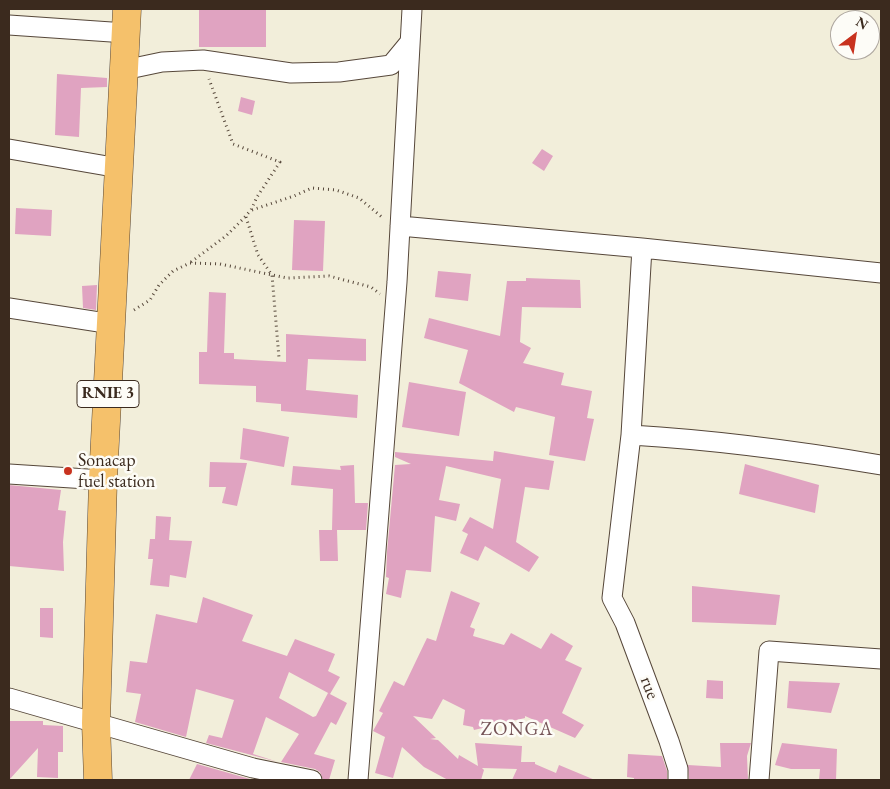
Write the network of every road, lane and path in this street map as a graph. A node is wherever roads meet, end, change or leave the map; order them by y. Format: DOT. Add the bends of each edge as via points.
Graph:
graph roads {
  1 [pos="412,9"];
  2 [pos="127,21"];
  3 [pos="9,26"];
  4 [pos="410,42"];
  5 [pos="203,60"];
  6 [pos="124,70"];
  7 [pos="9,149"];
  8 [pos="119,168"];
  9 [pos="251,210"];
  10 [pos="245,216"];
  11 [pos="400,226"];
  12 [pos="642,248"];
  13 [pos="190,263"];
  14 [pos="881,273"];
  15 [pos="272,275"];
  16 [pos="395,298"];
  17 [pos="9,308"];
  18 [pos="112,324"];
  19 [pos="279,358"];
  20 [pos="631,435"];
  21 [pos="881,465"];
  22 [pos="9,474"];
  23 [pos="103,480"];
  24 [pos="881,659"];
  25 [pos="9,698"];
  26 [pos="96,723"];
  27 [pos="98,780"];
  28 [pos="312,780"];
  29 [pos="358,780"];
  30 [pos="678,780"];
  31 [pos="759,780"];
  1 -- 4 [label="street"];
  2 -- 3 [label="street"];
  2 -- 6 [label="highway, RNIE 3"];
  4 -- 5 [label="street" via="391,65 339,72 291,73"];
  4 -- 11 [label="street"];
  5 -- 6 [label="street" via="162,62"];
  5 -- 9 [label="path" via="233,144 280,162"];
  6 -- 8 [label="highway, RNIE 3"];
  7 -- 8 [label="street"];
  8 -- 18 [label="highway, RNIE 3"];
  9 -- 10 [label="path"];
  9 -- 11 [label="path" via="312,188 336,190 359,198 382,218"];
  10 -- 13 [label="path" via="226,236"];
  10 -- 15 [label="path" via="258,255"];
  11 -- 12 [label="street"];
  11 -- 16 [label="street"];
  12 -- 14 [label="street"];
  12 -- 20 [label="street"];
  13 -- 15 [label="path" via="220,264"];
  13 -- 18 [label="path" via="173,271 150,300"];
  15 -- 16 [label="path" via="287,278 329,276 371,287 381,295"];
  15 -- 19 [label="path"];
  16 -- 29 [label="street"];
  17 -- 18 [label="street"];
  18 -- 23 [label="highway, RNIE 3"];
  20 -- 21 [label="street" via="719,442"];
  20 -- 30 [label="street, rue" via="612,598 669,740"];
  22 -- 23 [label="street"];
  23 -- 26 [label="highway, RNIE 3"];
  24 -- 31 [label="street" via="769,651"];
  25 -- 26 [label="street"];
  26 -- 27 [label="highway, RNIE 3"];
  26 -- 28 [label="street" via="253,768"];
}
